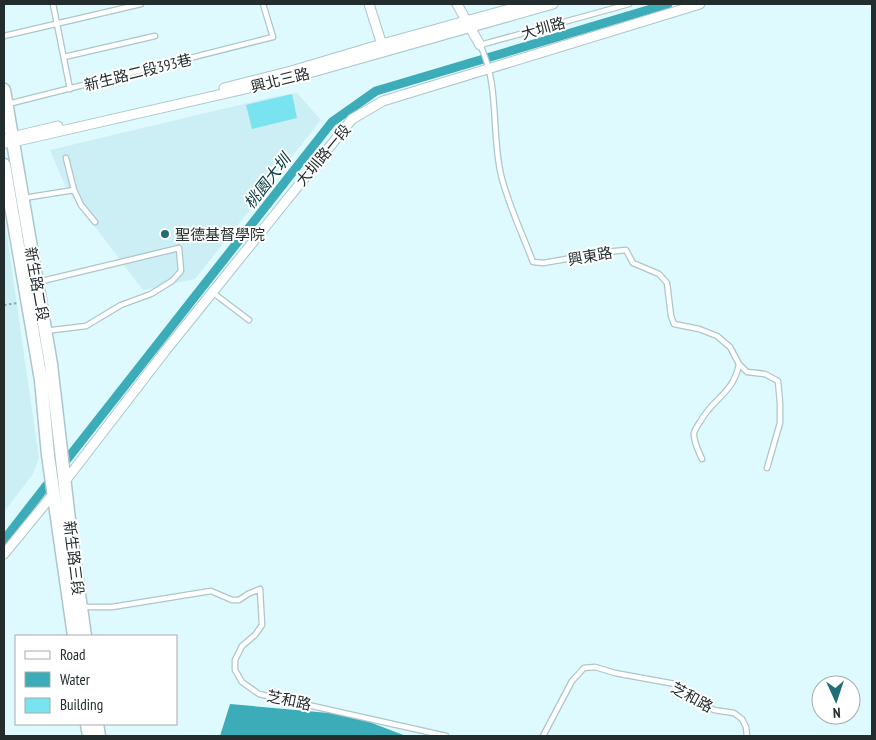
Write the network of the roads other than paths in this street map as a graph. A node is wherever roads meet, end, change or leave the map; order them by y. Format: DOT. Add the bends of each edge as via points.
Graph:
graph roads {
  1 [pos="53,4"];
  2 [pos="141,4"];
  3 [pos="263,4"];
  4 [pos="369,4"];
  5 [pos="457,4"];
  6 [pos="528,4"];
  7 [pos="553,4"];
  8 [pos="629,4"];
  9 [pos="700,4"];
  10 [pos="56,23"];
  11 [pos="468,24"];
  12 [pos="4,36"];
  13 [pos="155,36"];
  14 [pos="383,47"];
  15 [pos="481,48"];
  16 [pos="64,57"];
  17 [pos="489,68"];
  18 [pos="70,89"];
  19 [pos="4,90"];
  20 [pos="5,104"];
  21 [pos="8,140"];
  22 [pos="66,158"];
  23 [pos="4,165"];
  24 [pos="74,190"];
  25 [pos="22,198"];
  26 [pos="6,202"];
  27 [pos="95,222"];
  28 [pos="37,282"];
  29 [pos="212,292"];
  30 [pos="248,320"];
  31 [pos="45,331"];
  32 [pos="739,364"];
  33 [pos="702,459"];
  34 [pos="767,468"];
  35 [pos="66,480"];
  36 [pos="54,493"];
  37 [pos="4,554"];
  38 [pos="81,607"];
  39 [pos="74,635"];
  40 [pos="85,635"];
  41 [pos="446,736"];
  42 [pos="543,736"];
  43 [pos="747,736"];
  1 -- 10 [label="lane"];
  2 -- 10 [label="lane"];
  3 -- 18 [label="lane, 新生路二段393巷" via="273,37"];
  4 -- 14 [label="street"];
  5 -- 11 [label="street"];
  6 -- 11 [label="street"];
  7 -- 11 [label="street"];
  8 -- 15 [label="lane, 大圳路"];
  9 -- 17 [label="street, 大圳路一段"];
  10 -- 12 [label="lane"];
  10 -- 16 [label="lane"];
  11 -- 14 [label="street, 興北三路"];
  11 -- 15 [label="street"];
  13 -- 16 [label="lane"];
  14 -- 21 [label="street, 興北三路" via="288,80"];
  15 -- 17 [label="lane"];
  16 -- 18 [label="lane"];
  17 -- 29 [label="street, 大圳路一段" via="383,101 352,119"];
  17 -- 32 [label="lane, 興東路" via="501,176 533,262 543,264 626,250 633,263 659,274 667,283 670,316 674,324 717,336 730,347"];
  18 -- 20 [label="lane, 新生路二段393巷"];
  19 -- 20 [label="main road, 新生路二段"];
  20 -- 21 [label="main road, 新生路二段"];
  21 -- 25 [label="main road, 新生路二段"];
  22 -- 24 [label="lane"];
  23 -- 26 [label="main road, 新生路二段"];
  24 -- 25 [label="lane"];
  24 -- 27 [label="lane"];
  25 -- 26 [label="lane"];
  25 -- 28 [label="main road, 新生路二段"];
  26 -- 36 [label="main road, 新生路二段" via="41,380"];
  28 -- 31 [label="main road, 新生路二段"];
  28 -- 31 [label="lane" via="178,248 180,271 172,281 86,326"];
  29 -- 30 [label="lane"];
  29 -- 35 [label="street, 大圳路一段"];
  31 -- 35 [label="main road, 新生路二段"];
  32 -- 33 [label="lane" via="738,375 726,393 706,410 694,433"];
  32 -- 34 [label="lane" via="747,372 765,374 778,381 780,423"];
  35 -- 38 [label="main road, 新生路三段"];
  36 -- 37 [label="street"];
  36 -- 39 [label="main road, 新生路三段"];
  38 -- 40 [label="main road, 新生路三段"];
  38 -- 41 [label="lane, 芝和路" via="112,607 211,591 239,600 260,590 262,625 234,660 242,682 259,694"];
  42 -- 43 [label="lane, 芝和路" via="572,681 584,668 595,667 675,684 714,710 734,713 742,719"];
}
